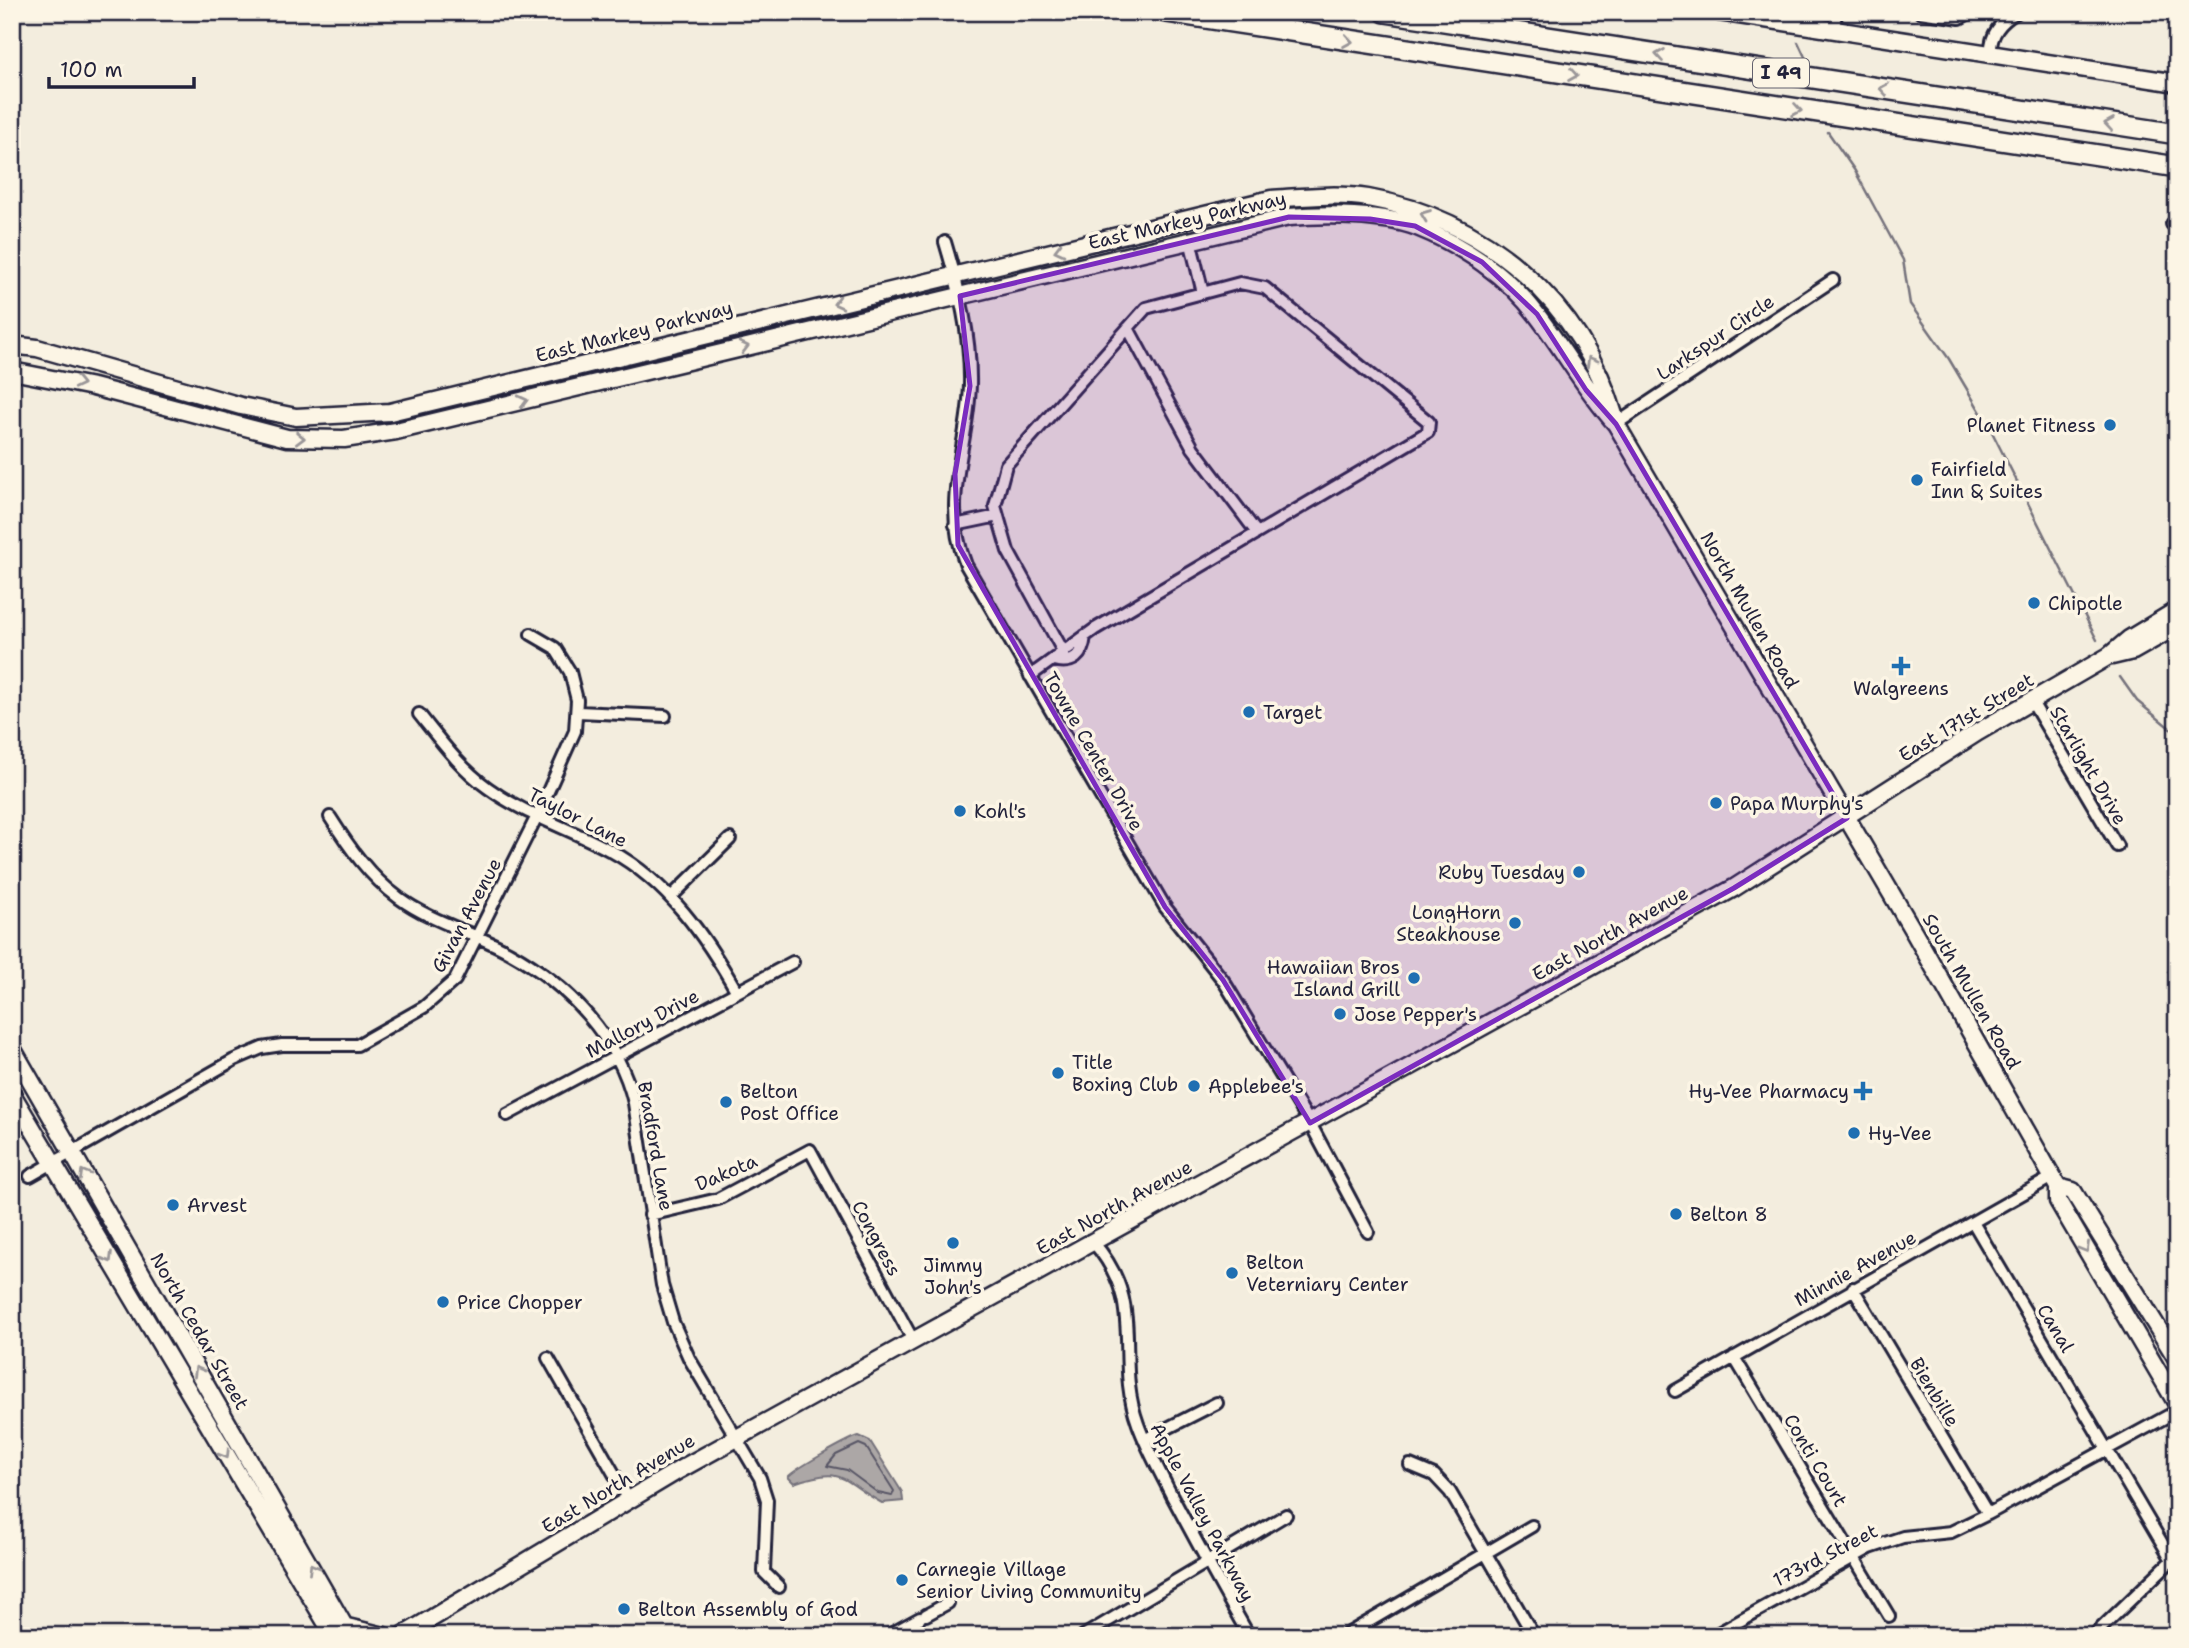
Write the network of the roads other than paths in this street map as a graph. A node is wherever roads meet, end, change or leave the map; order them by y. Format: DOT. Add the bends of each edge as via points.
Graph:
graph roads {
  1 [pos="1166,12"];
  2 [pos="1385,12"];
  3 [pos="1719,12"];
  4 [pos="1836,12"];
  5 [pos="1920,12"];
  6 [pos="1971,12"];
  7 [pos="2017,12"];
  8 [pos="1833,30"];
  9 [pos="1991,55"];
  10 [pos="2177,83"];
  11 [pos="1933,131"];
  12 [pos="2177,134"];
  13 [pos="2177,167"];
  14 [pos="2177,177"];
  15 [pos="1190,240"];
  16 [pos="945,242"];
  17 [pos="955,275"];
  18 [pos="1833,280"];
  19 [pos="1203,293"];
  20 [pos="960,296"];
  21 [pos="1128,328"];
  22 [pos="12,345"];
  23 [pos="12,371"];
  24 [pos="1616,424"];
  25 [pos="998,516"];
  26 [pos="955,525"];
  27 [pos="1257,533"];
  28 [pos="2177,610"];
  29 [pos="2177,620"];
  30 [pos="2177,626"];
  31 [pos="531,634"];
  32 [pos="1085,636"];
  33 [pos="2151,641"];
  34 [pos="1064,653"];
  35 [pos="2109,656"];
  36 [pos="1053,660"];
  37 [pos="1030,676"];
  38 [pos="2032,702"];
  39 [pos="578,712"];
  40 [pos="419,714"];
  41 [pos="665,716"];
  42 [pos="537,816"];
  43 [pos="331,817"];
  44 [pos="1847,818"];
  45 [pos="730,839"];
  46 [pos="2117,846"];
  47 [pos="671,897"];
  48 [pos="478,937"];
  49 [pos="793,962"];
  50 [pos="737,992"];
  51 [pos="12,1048"];
  52 [pos="617,1055"];
  53 [pos="12,1094"];
  54 [pos="507,1115"];
  55 [pos="1310,1123"];
  56 [pos="810,1150"];
  57 [pos="72,1152"];
  58 [pos="52,1164"];
  59 [pos="30,1176"];
  60 [pos="2055,1182"];
  61 [pos="650,1215"];
  62 [pos="1974,1224"];
  63 [pos="1368,1232"];
  64 [pos="1094,1243"];
  65 [pos="1853,1288"];
  66 [pos="914,1342"];
  67 [pos="1734,1357"];
  68 [pos="548,1358"];
  69 [pos="2177,1359"];
  70 [pos="1675,1391"];
  71 [pos="1217,1403"];
  72 [pos="2177,1404"];
  73 [pos="2177,1411"];
  74 [pos="736,1439"];
  75 [pos="1144,1440"];
  76 [pos="2108,1450"];
  77 [pos="1410,1465"];
  78 [pos="629,1500"];
  79 [pos="1988,1514"];
  80 [pos="1286,1515"];
  81 [pos="1532,1527"];
  82 [pos="1486,1553"];
  83 [pos="1853,1557"];
  84 [pos="1207,1563"];
  85 [pos="779,1587"];
  86 [pos="948,1603"];
  87 [pos="1889,1616"];
  88 [pos="339,1634"];
  89 [pos="1713,1635"];
  90 [pos="384,1636"];
  91 [pos="402,1636"];
  92 [pos="887,1636"];
  93 [pos="1083,1636"];
  94 [pos="1249,1636"];
  95 [pos="1344,1636"];
  96 [pos="1534,1636"];
  97 [pos="2093,1636"];
  1 -- 11 [label="highway, I 49, one-way"];
  12 -- 2 [label="highway, I 49, one-way"];
  3 -- 8 [label="street"];
  4 -- 8 [label="street"];
  5 -- 6 [label="street" via="1960,18"];
  7 -- 9 [label="street" via="1999,26"];
  8 -- 9 [label="street"];
  9 -- 10 [label="street"];
  11 -- 13 [label="highway, I 49"];
  11 -- 14 [label="highway"];
  15 -- 19 [label="street"];
  15 -- 20 [label="street, East Markey Parkway"];
  15 -- 24 [label="street, East Markey Parkway" via="1289,217 1330,214 1415,226 1482,262 1509,285 1537,314 1586,390"];
  16 -- 17 [label="street, Towne Center Drive"];
  17 -- 20 [label="street, Towne Center Drive"];
  17 -- 22 [label="street, East Markey Parkway, one-way" via="390,412 341,416 296,417 241,406 37,348"];
  24 -- 17 [label="street, East Markey Parkway, one-way" via="1606,387 1572,329 1546,292 1509,258 1429,216 1366,198 1271,199"];
  18 -- 24 [label="street, Larkspur Circle"];
  19 -- 21 [label="street" via="1146,307"];
  19 -- 27 [label="street" via="1240,283 1265,288 1429,422 1428,432"];
  23 -- 20 [label="street, East Markey Parkway, one-way" via="93,387 286,438 344,439 396,431"];
  20 -- 26 [label="street, Towne Center Drive" via="967,323 970,386 956,474"];
  21 -- 25 [label="street" via="1006,465 995,506"];
  21 -- 27 [label="street" via="1193,448"];
  24 -- 44 [label="street, North Mullen Road"];
  25 -- 26 [label="street"];
  25 -- 34 [label="street" via="1008,551"];
  26 -- 37 [label="street, Towne Center Drive" via="966,565"];
  27 -- 32 [label="street"];
  28 -- 35 [label="street, East 171st Street"];
  29 -- 33 [label="street"];
  30 -- 33 [label="street, East 171st Street"];
  31 -- 39 [label="street, Givan Avenue" via="555,648 564,661 575,686"];
  32 -- 34 [label="street"];
  32 -- 36 [label="street" via="1081,654 1073,660"];
  33 -- 35 [label="street, East 171st Street"];
  34 -- 36 [label="street"];
  35 -- 38 [label="street, East 171st Street"];
  36 -- 37 [label="street"];
  37 -- 55 [label="street, Towne Center Drive" via="1165,907 1223,980"];
  38 -- 44 [label="street, East 171st Street"];
  38 -- 46 [label="street, Starlight Drive"];
  39 -- 41 [label="street"];
  39 -- 42 [label="street, Givan Avenue" via="568,748"];
  40 -- 42 [label="street, Taylor Lane" via="473,776"];
  42 -- 47 [label="street, Taylor Lane" via="612,852"];
  42 -- 48 [label="street, Givan Avenue"];
  43 -- 48 [label="street, Bradford Lane" via="355,855 382,885 414,908"];
  44 -- 55 [label="street, East North Avenue" via="1734,888"];
  44 -- 60 [label="street, South Mullen Road"];
  45 -- 47 [label="street"];
  47 -- 50 [label="street, Taylor Lane" via="713,950"];
  48 -- 52 [label="street, Bradford Lane" via="559,986"];
  48 -- 57 [label="street, Givan Avenue" via="455,980 425,1007 369,1040 335,1047 262,1048"];
  49 -- 50 [label="street, Mallory Drive"];
  50 -- 52 [label="street, Mallory Drive"];
  51 -- 57 [label="street, North Cedar Street"];
  52 -- 54 [label="street, Mallory Drive"];
  52 -- 61 [label="street, Bradford Lane" via="634,1103"];
  53 -- 58 [label="street, North Cedar Street"];
  55 -- 63 [label="street, Towne Center Drive"];
  55 -- 64 [label="street, East North Avenue"];
  56 -- 61 [label="street, Dakota" via="718,1199"];
  56 -- 66 [label="street, Congress"];
  57 -- 58 [label="street, Givan Avenue"];
  88 -- 57 [label="street, North Cedar Street, one-way"];
  58 -- 59 [label="street, Givan Avenue"];
  58 -- 88 [label="street, North Cedar Street, one-way"];
  60 -- 62 [label="street, Minnie Avenue"];
  60 -- 69 [label="street, South Mullen Road" via="2073,1191"];
  60 -- 72 [label="street, South Mullen Road, one-way" via="2058,1201"];
  61 -- 74 [label="street, Bradford Lane" via="673,1322"];
  62 -- 65 [label="street, Minnie Avenue"];
  62 -- 76 [label="street, Canal"];
  64 -- 66 [label="street, East North Avenue"];
  64 -- 75 [label="street, Apple Valley Parkway" via="1113,1269 1125,1301 1128,1380"];
  65 -- 67 [label="street, Minnie Avenue"];
  65 -- 79 [label="street, Bienbille"];
  66 -- 74 [label="street, East North Avenue"];
  67 -- 70 [label="street, Minnie Avenue"];
  67 -- 83 [label="street, Conti Court"];
  68 -- 78 [label="street"];
  71 -- 75 [label="street"];
  73 -- 76 [label="street, 173rd Street"];
  74 -- 78 [label="street, East North Avenue"];
  74 -- 85 [label="street, Bradford Lane" via="760,1478 767,1500 764,1572"];
  75 -- 84 [label="street, Apple Valley Parkway"];
  76 -- 79 [label="street, 173rd Street"];
  76 -- 97 [label="street" via="2172,1560"];
  77 -- 82 [label="street" via="1428,1471 1445,1486"];
  78 -- 91 [label="street, East North Avenue"];
  79 -- 83 [label="street, 173rd Street" via="1951,1532 1903,1537"];
  80 -- 84 [label="street"];
  81 -- 82 [label="street"];
  82 -- 95 [label="street"];
  82 -- 96 [label="street"];
  83 -- 87 [label="street, Conti Court"];
  83 -- 89 [label="street, 173rd Street"];
  84 -- 93 [label="street"];
  84 -- 94 [label="street, Apple Valley Parkway"];
  86 -- 92 [label="street"];
  88 -- 90 [label="street"];
}
